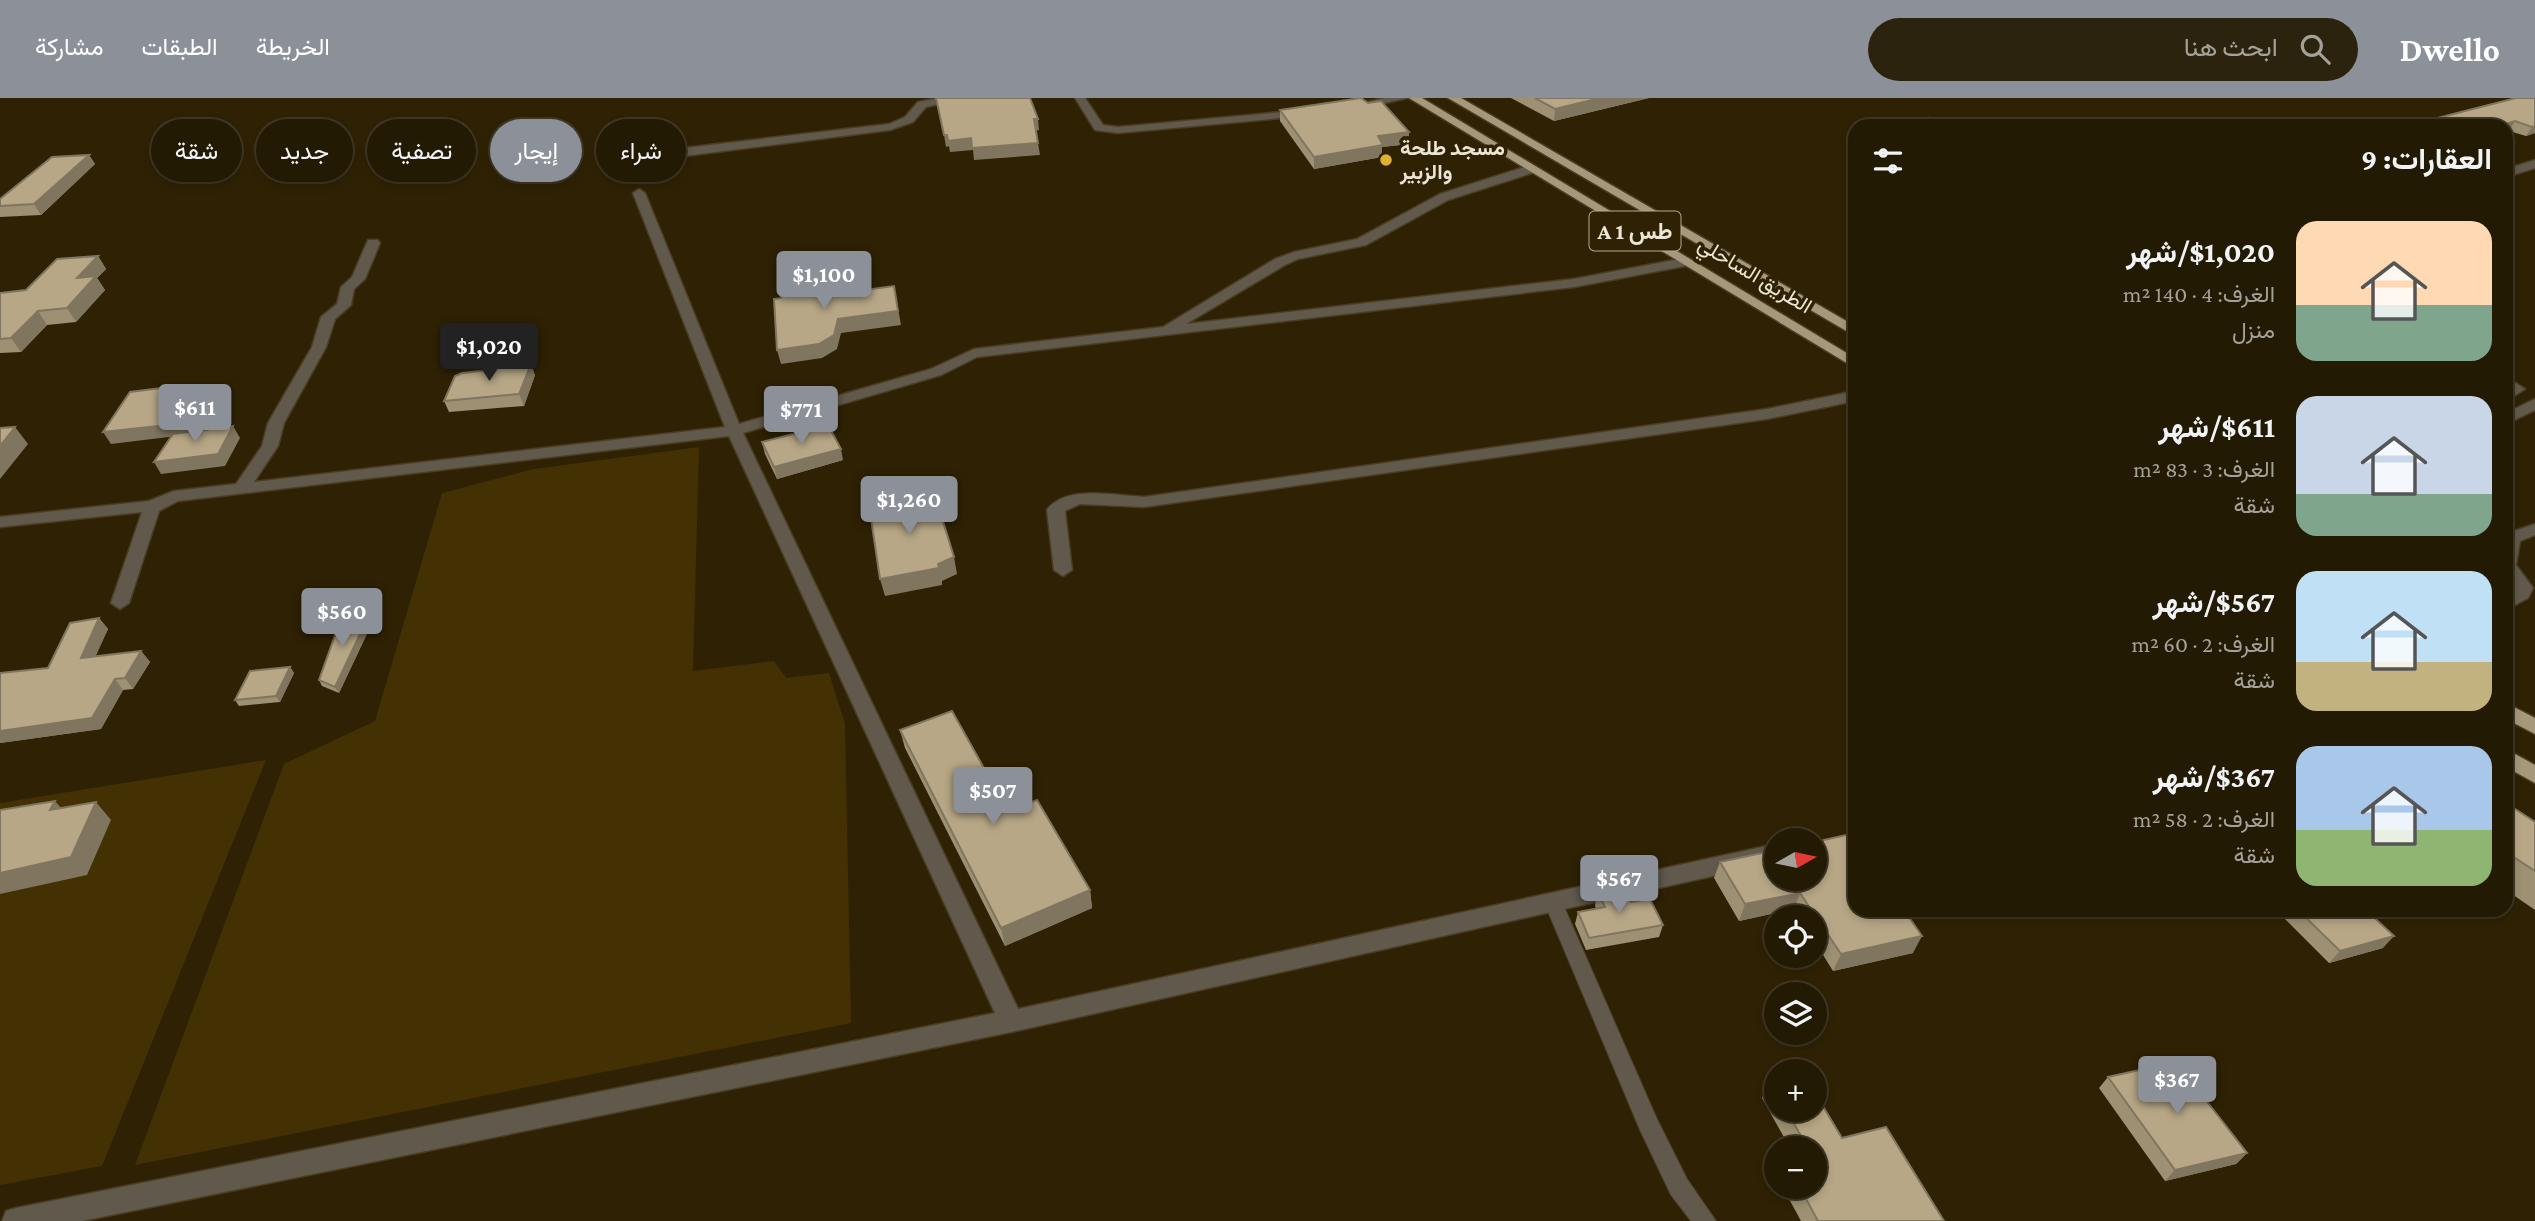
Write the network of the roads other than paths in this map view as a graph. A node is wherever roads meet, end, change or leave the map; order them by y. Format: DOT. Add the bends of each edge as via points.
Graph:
graph roads {
  1 [pos="960,98"];
  2 [pos="1080,98"];
  3 [pos="1402,98"];
  4 [pos="1415,98"];
  5 [pos="1453,98"];
  6 [pos="1349,107"];
  7 [pos="1310,112"];
  8 [pos="686,152"];
  9 [pos="2535,164"];
  10 [pos="1531,169"];
  11 [pos="2513,171"];
  12 [pos="639,193"];
  13 [pos="373,243"];
  14 [pos="1685,262"];
  15 [pos="1848,328"];
  16 [pos="1165,331"];
  17 [pos="1848,360"];
  18 [pos="1848,397"];
  19 [pos="2535,404"];
  20 [pos="2513,415"];
  21 [pos="734,431"];
  22 [pos="241,489"];
  23 [pos="155,506"];
  24 [pos="0,522"];
  25 [pos="2535,529"];
  26 [pos="2513,535"];
  27 [pos="1063,570"];
  28 [pos="2513,573"];
  29 [pos="2513,600"];
  30 [pos="120,603"];
  31 [pos="2513,714"];
  32 [pos="2535,727"];
  33 [pos="2513,761"];
  34 [pos="2535,775"];
  35 [pos="1764,856"];
  36 [pos="1553,902"];
  37 [pos="1011,1021"];
  38 [pos="16,1221"];
  39 [pos="1705,1221"];
  1 -- 8 [label="street" via="922,104 916,116 890,127"];
  2 -- 7 [label="street" via="1100,128 1118,130"];
  3 -- 6 [label="street"];
  4 -- 10 [label="highway, الطريق الساحلي / A 1 طس"];
  5 -- 15 [label="highway, الطريق الساحلي / A 1 طس"];
  9 -- 11 [label="street"];
  10 -- 14 [label="highway, الطريق الساحلي / A 1 طس"];
  10 -- 16 [label="street" via="1444,197 1361,242 1280,262"];
  12 -- 21 [label="street"];
  13 -- 22 [label="street" via="358,279 348,287 344,305 328,317 318,347 276,423 270,446"];
  14 -- 16 [label="street" via="1574,283"];
  14 -- 17 [label="highway, الطريق الساحلي / A 1 طس"];
  16 -- 21 [label="street" via="969,354 936,372"];
  18 -- 27 [label="street" via="1767,414 1144,502 1068,501 1056,510"];
  19 -- 20 [label="street"];
  21 -- 22 [label="street"];
  21 -- 37 [label="street"];
  22 -- 23 [label="street" via="174,496"];
  23 -- 24 [label="street"];
  23 -- 30 [label="street"];
  25 -- 26 [label="street"];
  28 -- 29 [label="street" via="2524,588"];
  31 -- 32 [label="highway"];
  33 -- 34 [label="highway"];
  35 -- 36 [label="street"];
  36 -- 37 [label="street"];
  36 -- 39 [label="lane" via="1679,1187"];
  37 -- 38 [label="street"];
}
